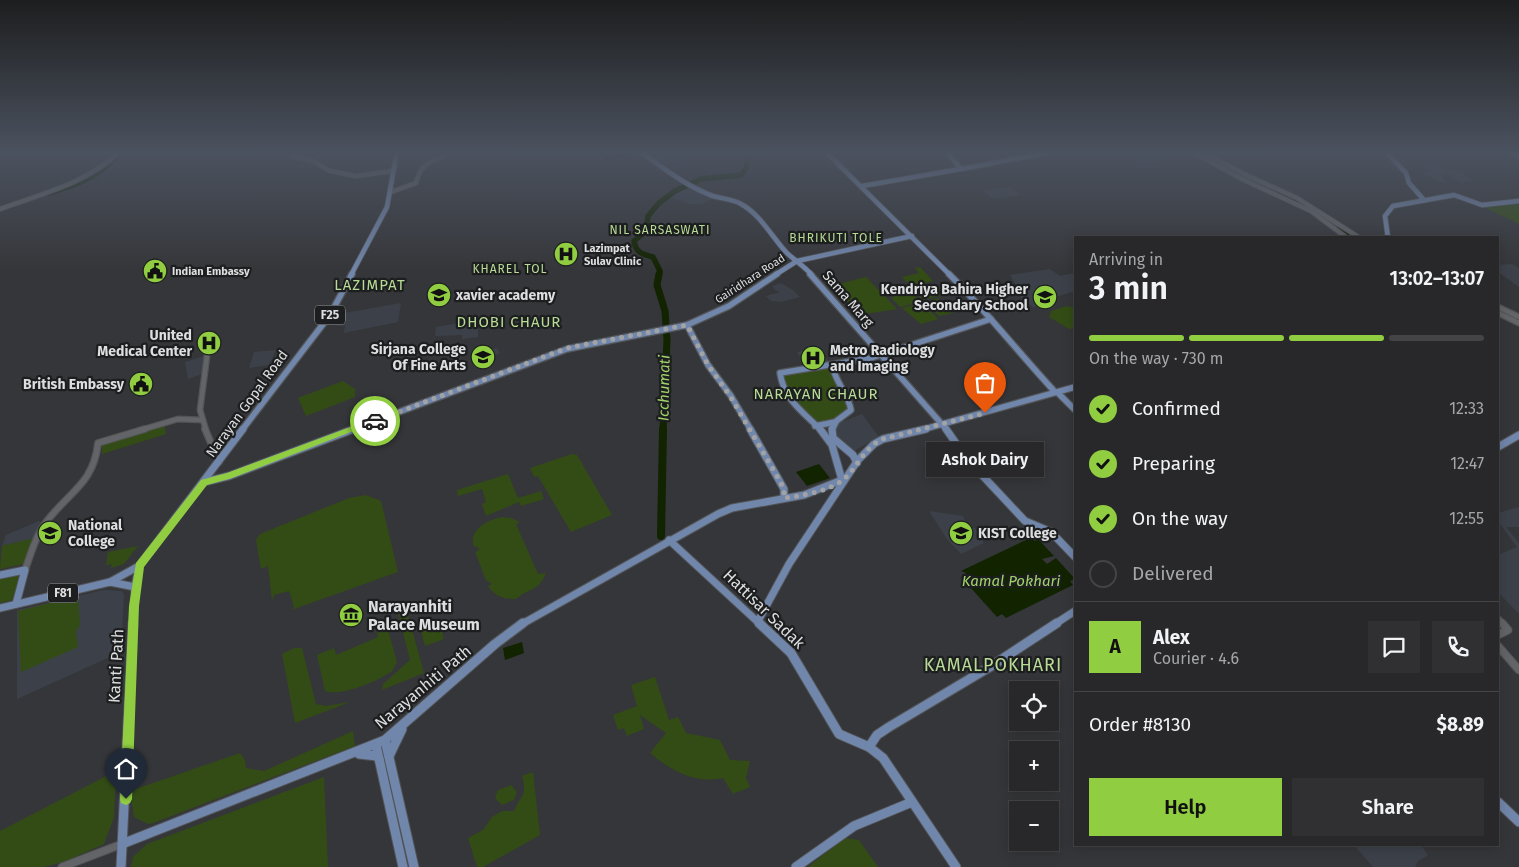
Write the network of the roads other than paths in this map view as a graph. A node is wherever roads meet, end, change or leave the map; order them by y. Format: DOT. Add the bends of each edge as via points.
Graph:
graph roads {
  1 [pos="52,191"];
  2 [pos="703,191"];
  3 [pos="867,191"];
  4 [pos="1271,191"];
  5 [pos="1282,191"];
  6 [pos="1417,191"];
  7 [pos="391,192"];
  8 [pos="1424,200"];
  9 [pos="1519,201"];
  10 [pos="0,209"];
  11 [pos="912,236"];
  12 [pos="1345,236"];
  13 [pos="1357,236"];
  14 [pos="1386,236"];
  15 [pos="797,261"];
  16 [pos="1499,307"];
  17 [pos="1499,313"];
  18 [pos="1519,317"];
  19 [pos="991,319"];
  20 [pos="1519,322"];
  21 [pos="687,325"];
  22 [pos="668,327"];
  23 [pos="659,329"];
  24 [pos="880,354"];
  25 [pos="207,356"];
  26 [pos="862,360"];
  27 [pos="832,365"];
  28 [pos="838,381"];
  29 [pos="1074,387"];
  30 [pos="1057,393"];
  31 [pos="1074,409"];
  32 [pos="202,420"];
  33 [pos="839,420"];
  34 [pos="814,425"];
  35 [pos="943,425"];
  36 [pos="1519,435"];
  37 [pos="833,442"];
  38 [pos="1499,447"];
  39 [pos="219,462"];
  40 [pos="857,463"];
  41 [pos="842,480"];
  42 [pos="204,482"];
  43 [pos="784,498"];
  44 [pos="669,540"];
  45 [pos="1074,556"];
  46 [pos="139,566"];
  47 [pos="25,570"];
  48 [pos="0,576"];
  49 [pos="110,582"];
  50 [pos="136,587"];
  51 [pos="16,604"];
  52 [pos="0,608"];
  53 [pos="1074,612"];
  54 [pos="1499,620"];
  55 [pos="758,621"];
  56 [pos="1499,634"];
  57 [pos="1499,647"];
  58 [pos="1519,670"];
  59 [pos="405,724"];
  60 [pos="385,740"];
  61 [pos="376,745"];
  62 [pos="869,747"];
  63 [pos="349,756"];
  64 [pos="389,756"];
  65 [pos="379,761"];
  66 [pos="912,802"];
  67 [pos="1499,803"];
  68 [pos="1519,822"];
  69 [pos="122,844"];
  70 [pos="62,867"];
  71 [pos="121,867"];
  72 [pos="403,867"];
  73 [pos="414,867"];
  74 [pos="796,867"];
  75 [pos="956,867"];
  1 -- 10 [label="street"];
  2 -- 15 [label="main road, Sama Marg" via="749,209"];
  3 -- 11 [label="main road"];
  4 -- 12 [label="street" via="1331,224"];
  5 -- 13 [label="street"];
  6 -- 8 [label="main road"];
  7 -- 39 [label="main road, Narayan Gopal Road / F25" via="387,207 330,315"];
  8 -- 9 [label="main road" via="1459,195 1479,205"];
  8 -- 14 [label="main road" via="1391,207 1384,224"];
  11 -- 15 [label="main road, Gairidhara Road"];
  11 -- 19 [label="main road"];
  15 -- 21 [label="main road, Gairidhara Road" via="729,306"];
  15 -- 24 [label="main road, Sama Marg"];
  16 -- 18 [label="street"];
  17 -- 20 [label="street"];
  19 -- 24 [label="main road"];
  19 -- 30 [label="main road"];
  21 -- 22 [label="main road, Gairidhara Road"];
  21 -- 43 [label="main road" via="777,476 784,489"];
  22 -- 23 [label="main road"];
  23 -- 42 [label="main road" via="567,348 229,476"];
  24 -- 26 [label="main road"];
  24 -- 35 [label="main road, Sama Marg"];
  25 -- 32 [label="street" via="200,397"];
  26 -- 27 [label="main road"];
  26 -- 28 [label="main road" via="840,369"];
  27 -- 28 [label="main road"];
  27 -- 34 [label="main road" via="780,373 788,400"];
  28 -- 33 [label="main road" via="852,408"];
  29 -- 30 [label="main road"];
  30 -- 31 [label="main road"];
  30 -- 35 [label="main road"];
  32 -- 39 [label="street"];
  32 -- 47 [label="street" via="178,418 98,443 91,474 47,521"];
  33 -- 34 [label="main road" via="823,426"];
  33 -- 37 [label="main road" via="832,428"];
  34 -- 37 [label="main road"];
  35 -- 40 [label="main road" via="879,441 870,446"];
  35 -- 45 [label="main road, Sama Marg" via="967,459 1023,518 1051,532"];
  36 -- 38 [label="main road"];
  37 -- 40 [label="main road" via="853,455"];
  37 -- 41 [label="main road"];
  39 -- 42 [label="main road, Narayan Gopal Road / F25"];
  40 -- 41 [label="main road"];
  41 -- 43 [label="main road, Narayanhiti Path" via="817,491"];
  41 -- 55 [label="main road" via="808,531"];
  42 -- 46 [label="main road, Narayan Gopal Road / F25"];
  43 -- 44 [label="main road, Narayanhiti Path" via="732,508"];
  44 -- 55 [label="main road, Hattisar Sadak"];
  44 -- 59 [label="main road, Narayanhiti Path" via="506,635"];
  46 -- 49 [label="main road, F81"];
  46 -- 50 [label="main road, Narayan Gopal Road / F25"];
  47 -- 48 [label="main road"];
  47 -- 51 [label="main road"];
  49 -- 50 [label="main road, F81"];
  49 -- 51 [label="main road, F81"];
  50 -- 69 [label="main road, Kanti Path"];
  51 -- 52 [label="main road, F81"];
  53 -- 62 [label="main road" via="877,735"];
  54 -- 56 [label="street" via="1508,630"];
  55 -- 62 [label="main road, Hattisar Sadak" via="795,659 839,734"];
  57 -- 58 [label="street"];
  59 -- 60 [label="main road, Narayanhiti Path"];
  59 -- 64 [label="main road"];
  60 -- 61 [label="main road, Narayanhiti Path"];
  60 -- 64 [label="main road"];
  61 -- 63 [label="main road, Narayanhiti Path"];
  61 -- 65 [label="main road"];
  62 -- 66 [label="main road" via="883,758"];
  63 -- 65 [label="main road" via="371,754"];
  63 -- 69 [label="main road, Narayanhiti Path"];
  64 -- 73 [label="main road"];
  65 -- 72 [label="main road"];
  66 -- 74 [label="main road" via="854,826"];
  66 -- 75 [label="main road"];
  67 -- 68 [label="main road"];
  69 -- 70 [label="street"];
  69 -- 71 [label="main road, Kanti Path"];
}
